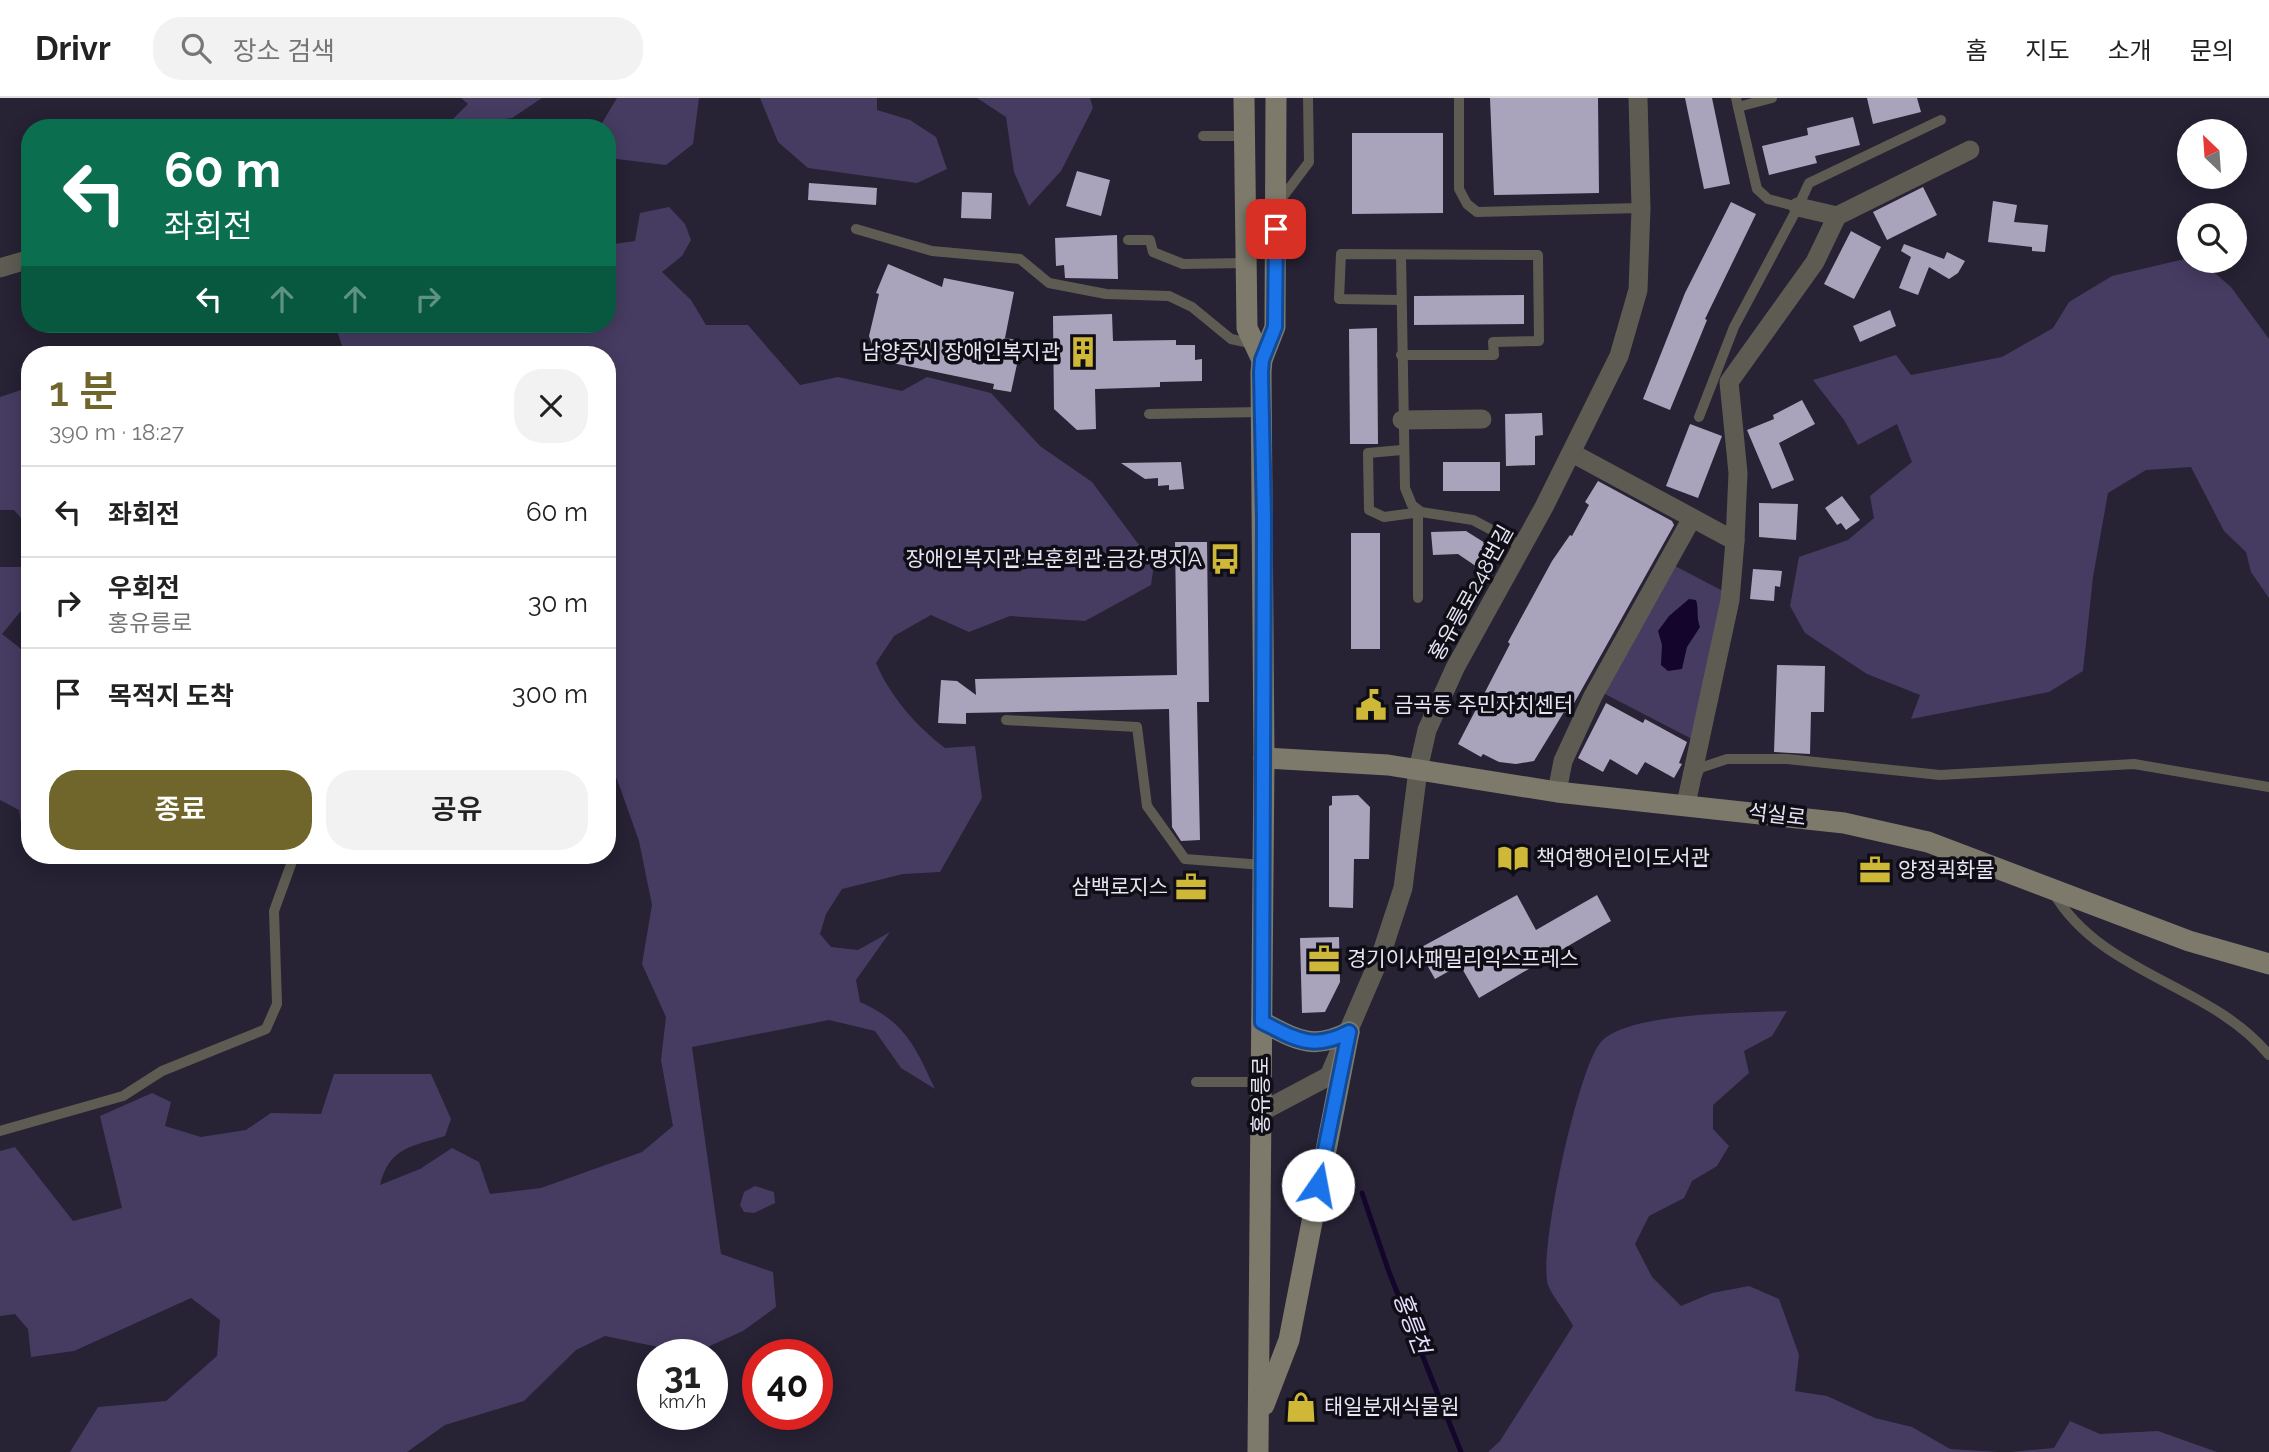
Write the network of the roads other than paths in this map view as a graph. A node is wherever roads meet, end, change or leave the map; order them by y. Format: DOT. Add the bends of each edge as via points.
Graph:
graph roads {
  1 [pos="1244,98"];
  2 [pos="1276,98"];
  3 [pos="1308,98"];
  4 [pos="1459,98"];
  5 [pos="1637,98"];
  6 [pos="1772,98"];
  7 [pos="1737,102"];
  8 [pos="1941,120"];
  9 [pos="1203,136"];
  10 [pos="1245,136"];
  11 [pos="1970,149"];
  12 [pos="1276,205"];
  13 [pos="1798,207"];
  14 [pos="1641,208"];
  15 [pos="1837,216"];
  16 [pos="856,229"];
  17 [pos="1128,240"];
  18 [pos="1401,255"];
  19 [pos="21,261"];
  20 [pos="1245,263"];
  21 [pos="0,268"];
  22 [pos="1400,300"];
  23 [pos="1258,352"];
  24 [pos="1401,355"];
  25 [pos="1263,412"];
  26 [pos="1149,414"];
  27 [pos="1699,417"];
  28 [pos="1482,419"];
  29 [pos="1402,420"];
  30 [pos="1402,450"];
  31 [pos="1572,453"];
  32 [pos="1420,513"];
  33 [pos="1692,517"];
  34 [pos="1735,541"];
  35 [pos="1522,546"];
  36 [pos="1418,598"];
  37 [pos="1006,720"];
  38 [pos="1264,758"];
  39 [pos="1418,770"];
  40 [pos="2269,787"];
  41 [pos="1557,792"];
  42 [pos="1686,804"];
  43 [pos="291,864"];
  44 [pos="1263,865"];
  45 [pos="2051,888"];
  46 [pos="2269,964"];
  47 [pos="1262,1022"];
  48 [pos="1349,1032"];
  49 [pos="2269,1055"];
  50 [pos="1196,1082"];
  51 [pos="1261,1082"];
  52 [pos="1261,1112"];
  53 [pos="0,1131"];
  54 [pos="1258,1420"];
  55 [pos="1258,1452"];
  1 -- 10 [label="street, 홍유릉로"];
  2 -- 12 [label="street, 홍유릉로"];
  3 -- 12 [label="lane" via="1309,162"];
  4 -- 14 [label="lane" via="1459,189 1477,212"];
  5 -- 14 [label="street, 홍유릉로248번길"];
  6 -- 7 [label="lane"];
  7 -- 13 [label="lane" via="1757,189 1768,199"];
  8 -- 13 [label="lane" via="1809,183"];
  9 -- 10 [label="lane"];
  10 -- 20 [label="street, 홍유릉로"];
  11 -- 15 [label="street"];
  12 -- 23 [label="street, 홍유릉로" via="1275,327"];
  13 -- 15 [label="street"];
  13 -- 27 [label="lane" via="1734,327"];
  14 -- 31 [label="street, 홍유릉로248번길" via="1638,290 1619,356"];
  15 -- 34 [label="street" via="1815,262 1729,382 1738,473"];
  16 -- 23 [label="lane" via="932,251 1020,259 1049,283 1106,294 1169,296 1192,307 1231,340"];
  17 -- 20 [label="lane" via="1150,240 1153,252 1184,264"];
  18 -- 22 [label="lane"];
  18 -- 22 [label="lane" via="1341,254 1339,299"];
  18 -- 24 [label="lane" via="1538,255 1539,341 1493,342 1493,355"];
  19 -- 21 [label="street"];
  20 -- 23 [label="street, 홍유릉로" via="1247,328"];
  22 -- 24 [label="lane"];
  23 -- 25 [label="street, 홍유릉로"];
  24 -- 29 [label="lane"];
  25 -- 26 [label="lane"];
  25 -- 38 [label="street, 홍유릉로"];
  28 -- 29 [label="street"];
  29 -- 30 [label="lane"];
  30 -- 32 [label="lane" via="1405,488"];
  30 -- 32 [label="lane" via="1368,453 1369,510 1384,517"];
  31 -- 33 [label="street"];
  31 -- 35 [label="street, 홍유릉로248번길"];
  32 -- 35 [label="lane" via="1473,520"];
  32 -- 36 [label="lane"];
  33 -- 34 [label="street"];
  33 -- 41 [label="street" via="1593,696 1563,761"];
  34 -- 42 [label="street" via="1730,600"];
  35 -- 39 [label="street, 홍유릉로248번길" via="1455,668 1427,730"];
  37 -- 44 [label="lane" via="1137,727 1147,806 1185,859"];
  38 -- 39 [label="street, 석실로"];
  38 -- 44 [label="street, 홍유릉로"];
  39 -- 41 [label="street, 석실로"];
  39 -- 48 [label="street, 홍유릉로248번길" via="1403,888"];
  40 -- 42 [label="lane" via="2134,764 1940,775 1787,759 1727,759 1700,768"];
  41 -- 42 [label="street, 석실로"];
  42 -- 45 [label="street, 석실로" via="1844,823 1928,842"];
  43 -- 53 [label="lane" via="274,911 277,1004 266,1030 162,1071 123,1096"];
  44 -- 47 [label="street, 홍유릉로"];
  45 -- 46 [label="street, 석실로" via="2189,941"];
  45 -- 49 [label="lane" via="2060,905 2111,953 2238,1024"];
  47 -- 48 [label="street" via="1302,1042 1329,1042"];
  47 -- 51 [label="street, 홍유릉로"];
  48 -- 52 [label="street, 홍유릉로248번길" via="1329,1076"];
  48 -- 54 [label="street" via="1289,1340"];
  50 -- 51 [label="lane"];
  51 -- 52 [label="street, 홍유릉로"];
  52 -- 54 [label="street, 홍유릉로"];
  54 -- 55 [label="street, 홍유릉로"];
}
